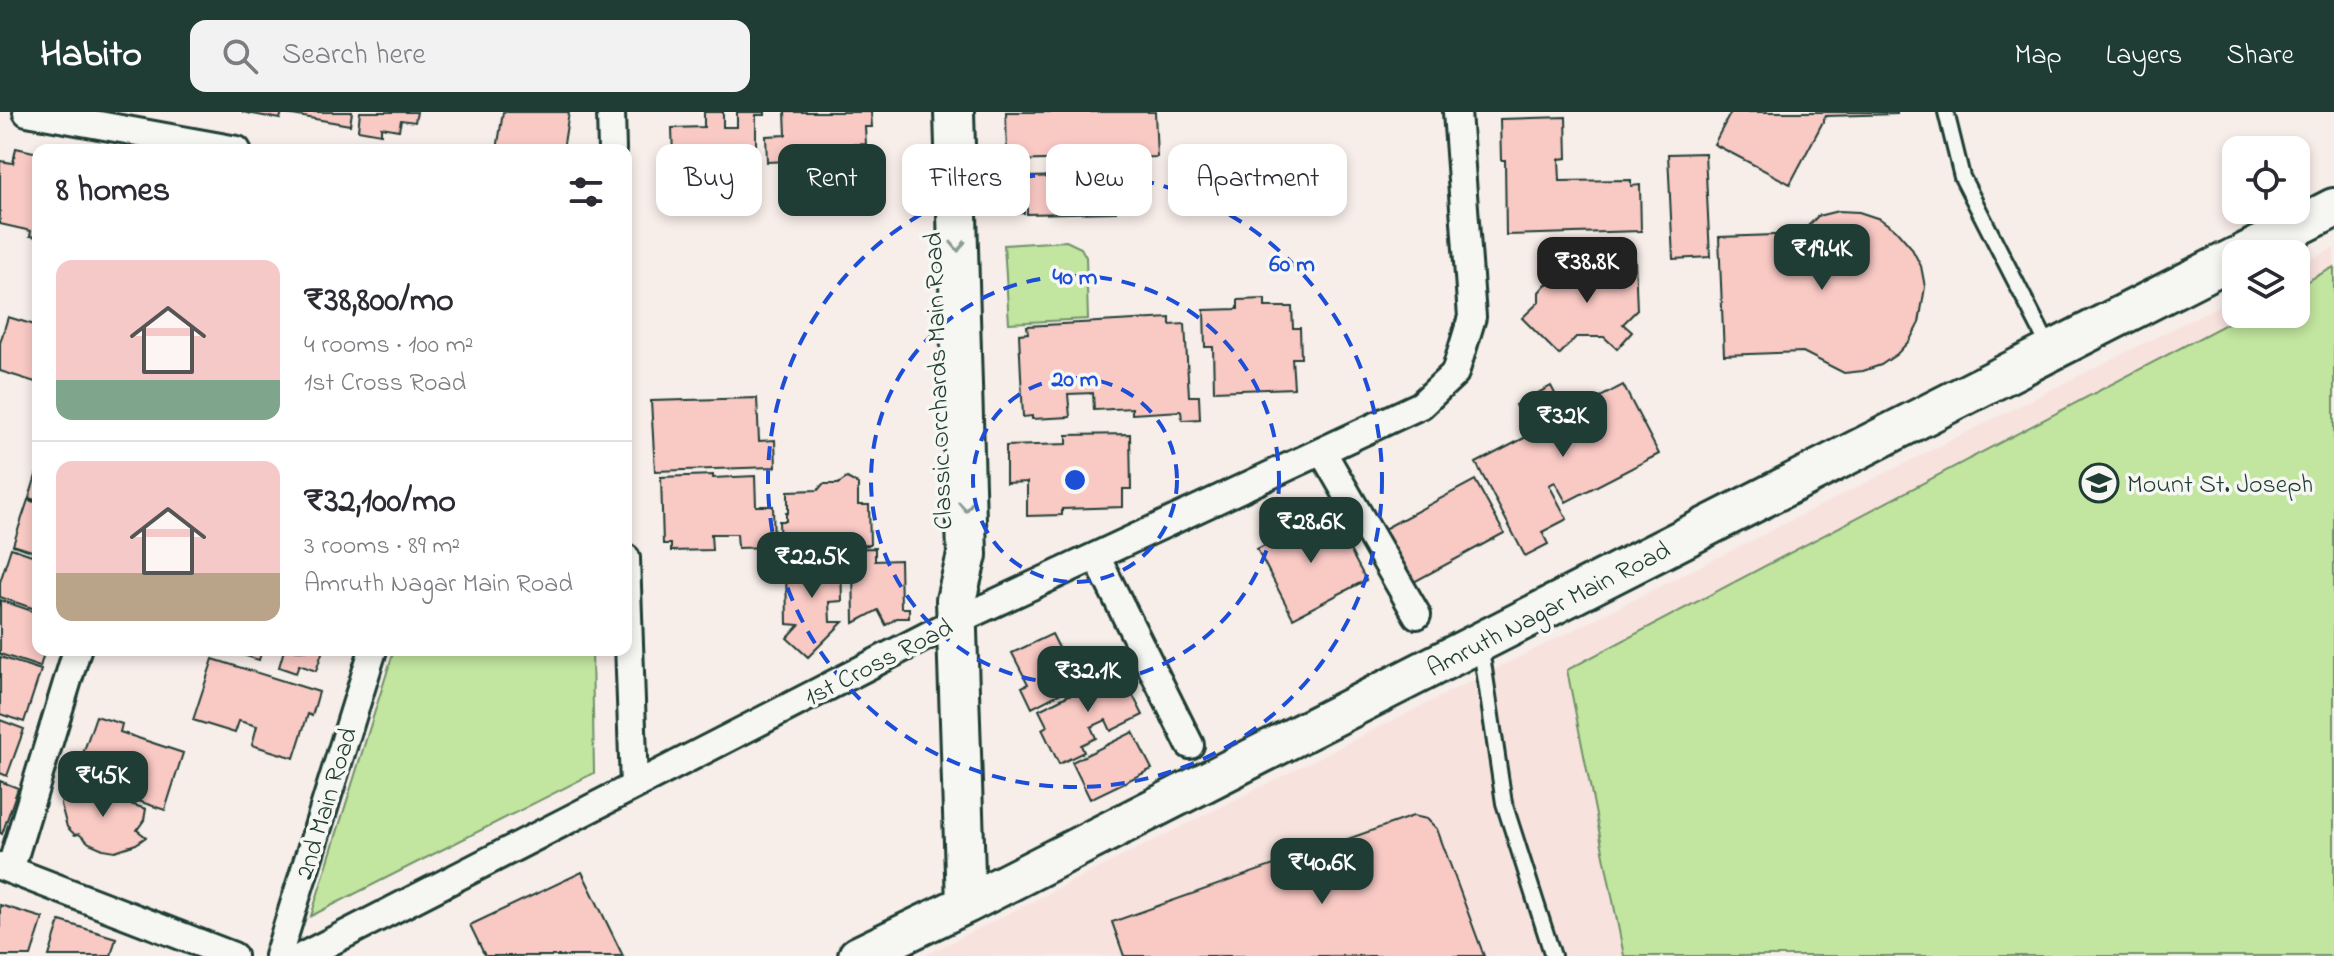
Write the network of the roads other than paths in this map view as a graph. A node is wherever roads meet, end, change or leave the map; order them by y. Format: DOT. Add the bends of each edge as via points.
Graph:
graph roads {
  1 [pos="27,112"];
  2 [pos="611,112"];
  3 [pos="928,112"];
  4 [pos="954,112"];
  5 [pos="1457,112"];
  6 [pos="1946,112"];
  7 [pos="204,144"];
  8 [pos="612,144"];
  9 [pos="2334,208"];
  10 [pos="2271,240"];
  11 [pos="2222,264"];
  12 [pos="2051,352"];
  13 [pos="1322,451"];
  14 [pos="1096,556"];
  15 [pos="956,610"];
  16 [pos="1417,615"];
  17 [pos="1480,642"];
  18 [pos="75,656"];
  19 [pos="371,656"];
  20 [pos="629,656"];
  21 [pos="1190,745"];
  22 [pos="634,786"];
  23 [pos="5,868"];
  24 [pos="966,904"];
  25 [pos="233,956"];
  26 [pos="278,956"];
  27 [pos="303,956"];
  28 [pos="858,956"];
  29 [pos="1553,956"];
  1 -- 7 [label="street"];
  2 -- 8 [label="street"];
  3 -- 15 [label="main road, Classic Orchards Main Road" via="943,560"];
  4 -- 15 [label="main road, Classic Orchards Main Road, one-way" via="967,555"];
  5 -- 13 [label="street, 1st Cross Road" via="1472,317 1455,373 1421,405"];
  6 -- 12 [label="lane" via="1962,177"];
  9 -- 10 [label="main road"];
  11 -- 12 [label="main road, Amruth Nagar Main Road"];
  12 -- 17 [label="main road, Amruth Nagar Main Road"];
  13 -- 14 [label="street, 1st Cross Road"];
  13 -- 16 [label="street"];
  14 -- 15 [label="street, 1st Cross Road"];
  14 -- 21 [label="street"];
  15 -- 22 [label="street, 1st Cross Road"];
  15 -- 24 [label="main road, Classic Orchards Main Road"];
  17 -- 24 [label="main road, Amruth Nagar Main Road"];
  17 -- 29 [label="lane" via="1504,803"];
  18 -- 23 [label="street"];
  19 -- 26 [label="street, 2nd Main Road"];
  20 -- 22 [label="street"];
  22 -- 27 [label="street, 1st Cross Road"];
  23 -- 25 [label="street"];
  24 -- 28 [label="main road, Amruth Nagar Main Road"];
}
